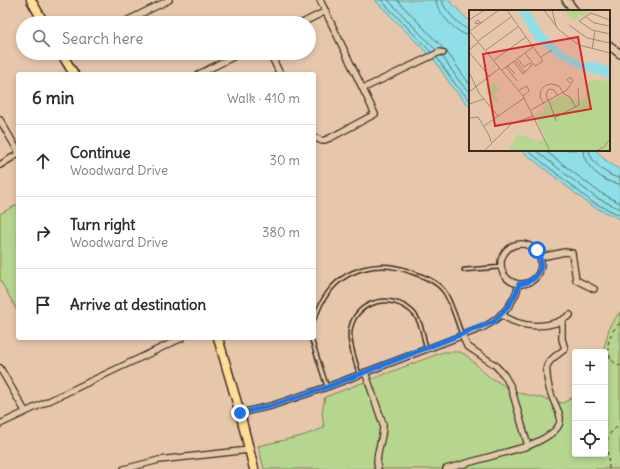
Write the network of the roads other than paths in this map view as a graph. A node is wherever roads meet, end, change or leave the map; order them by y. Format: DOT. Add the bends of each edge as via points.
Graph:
graph roads {
  1 [pos="31,0"];
  2 [pos="169,0"];
  3 [pos="320,0"];
  4 [pos="566,0"];
  5 [pos="575,10"];
  6 [pos="326,11"];
  7 [pos="40,16"];
  8 [pos="136,16"];
  9 [pos="316,16"];
  10 [pos="610,46"];
  11 [pos="443,53"];
  12 [pos="620,54"];
  13 [pos="65,60"];
  14 [pos="230,60"];
  15 [pos="273,60"];
  16 [pos="212,71"];
  17 [pos="73,72"];
  18 [pos="279,72"];
  19 [pos="364,88"];
  20 [pos="0,120"];
  21 [pos="316,138"];
  22 [pos="16,149"];
  23 [pos="16,154"];
  24 [pos="0,165"];
  25 [pos="540,257"];
  26 [pos="501,266"];
  27 [pos="464,270"];
  28 [pos="519,284"];
  29 [pos="594,289"];
  30 [pos="501,314"];
  31 [pos="316,315"];
  32 [pos="570,315"];
  33 [pos="562,321"];
  34 [pos="462,335"];
  35 [pos="178,340"];
  36 [pos="219,340"];
  37 [pos="312,340"];
  38 [pos="427,349"];
  39 [pos="0,368"];
  40 [pos="365,372"];
  41 [pos="359,374"];
  42 [pos="327,387"];
  43 [pos="25,411"];
  44 [pos="240,413"];
  45 [pos="0,424"];
  46 [pos="528,446"];
  47 [pos="248,450"];
  48 [pos="124,469"];
  49 [pos="254,469"];
  50 [pos="378,469"];
  51 [pos="446,469"];
  1 -- 7 [label="main road"];
  2 -- 8 [label="street"];
  3 -- 6 [label="street"];
  4 -- 5 [label="street"];
  6 -- 9 [label="street"];
  6 -- 19 [label="street"];
  10 -- 12 [label="street"];
  11 -- 19 [label="street" via="440,52"];
  13 -- 17 [label="main road"];
  14 -- 16 [label="street"];
  15 -- 18 [label="street"];
  19 -- 21 [label="street" via="375,114 330,138 322,141"];
  20 -- 22 [label="street"];
  23 -- 24 [label="street"];
  25 -- 26 [label="street" via="537,250 530,245 514,244 502,254"];
  25 -- 28 [label="street" via="539,273 534,280"];
  25 -- 29 [label="street" via="572,253 576,280"];
  26 -- 27 [label="lane"];
  26 -- 28 [label="street" via="505,277"];
  28 -- 30 [label="street" via="516,294"];
  30 -- 33 [label="street" via="511,322 519,324 542,326"];
  30 -- 34 [label="street" via="493,322"];
  31 -- 34 [label="lane" via="325,296 341,279 362,268 386,266 406,270 428,279 444,290"];
  32 -- 33 [label="street"];
  33 -- 46 [label="street" via="565,349 552,358 547,366 548,383 558,408 560,422 552,433"];
  34 -- 38 [label="street"];
  34 -- 46 [label="street" via="467,346 495,365 504,375 511,387"];
  35 -- 43 [label="street"];
  36 -- 44 [label="main road"];
  37 -- 42 [label="lane"];
  38 -- 40 [label="street"];
  38 -- 41 [label="lane" via="419,322 410,309 396,302 378,300 362,308 352,324 350,337"];
  39 -- 43 [label="street"];
  40 -- 41 [label="street"];
  40 -- 50 [label="street" via="384,431 378,453"];
  41 -- 42 [label="street"];
  42 -- 44 [label="street" via="271,406"];
  43 -- 45 [label="street"];
  44 -- 47 [label="main road"];
  46 -- 51 [label="street"];
  47 -- 48 [label="street" via="169,458"];
  47 -- 49 [label="main road"];
}
